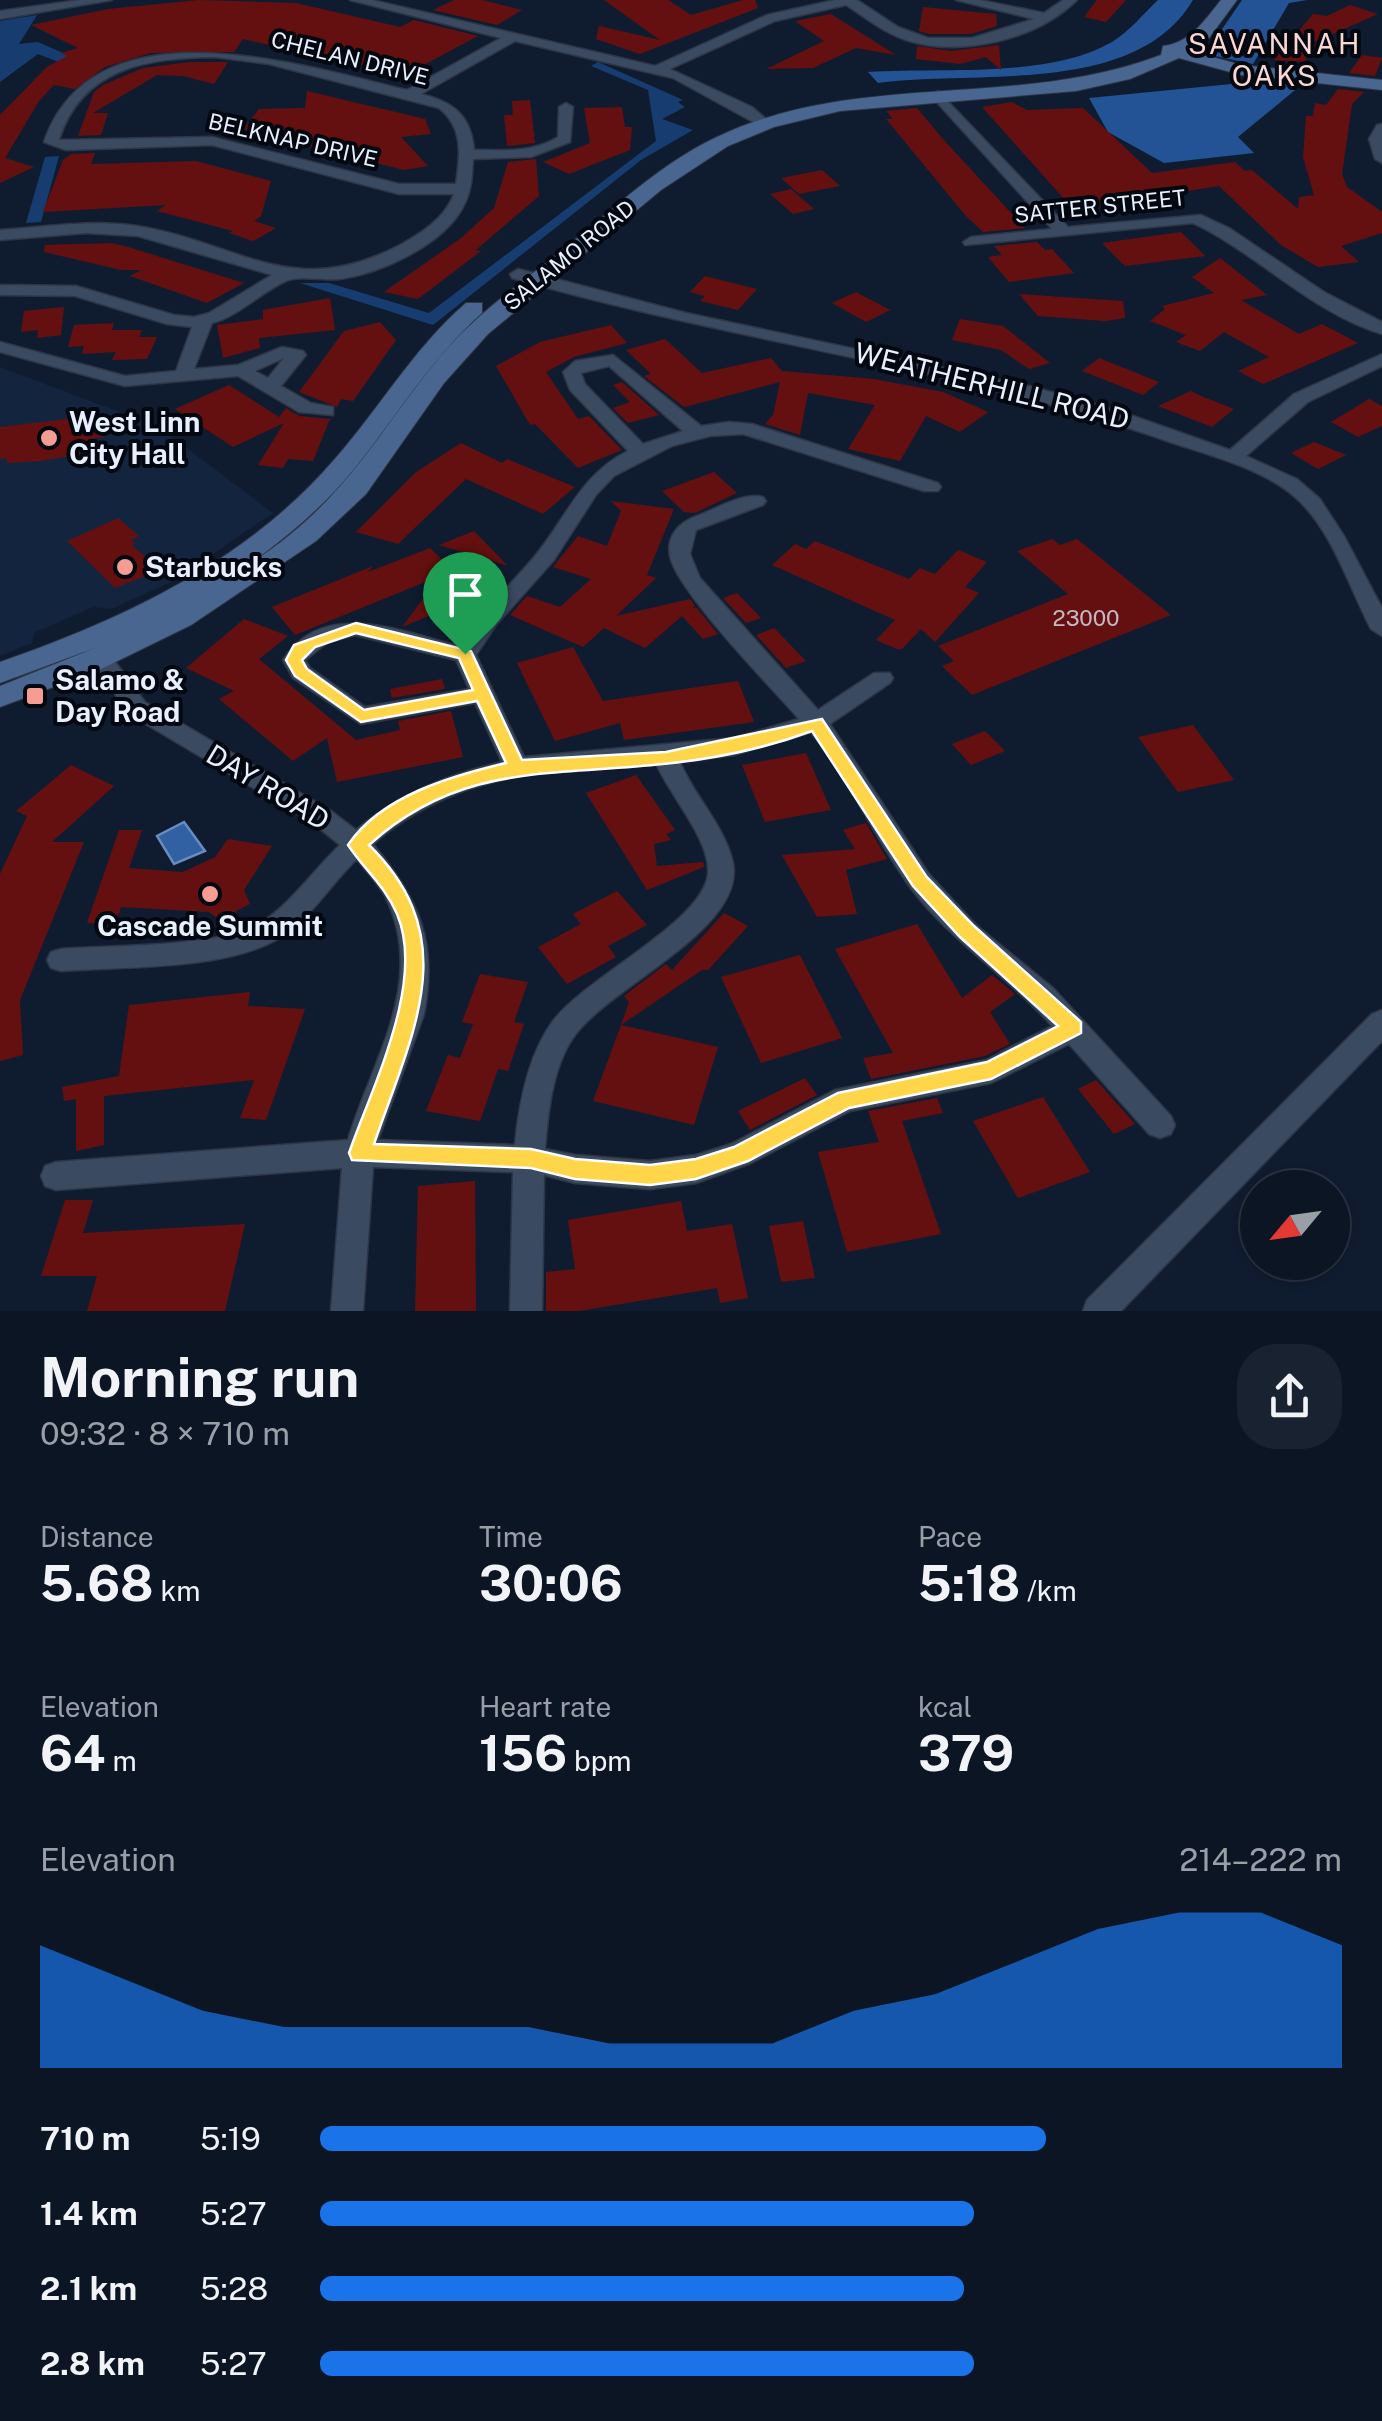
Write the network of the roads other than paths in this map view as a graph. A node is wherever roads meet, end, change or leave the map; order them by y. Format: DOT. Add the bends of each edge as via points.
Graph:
graph roads {
  1 [pos="106,0"];
  2 [pos="422,0"];
  3 [pos="850,0"];
  4 [pos="962,0"];
  5 [pos="1071,0"];
  6 [pos="1209,0"];
  7 [pos="1229,0"];
  8 [pos="365,1"];
  9 [pos="403,10"];
  10 [pos="0,15"];
  11 [pos="1049,18"];
  12 [pos="514,36"];
  13 [pos="1171,50"];
  14 [pos="655,71"];
  15 [pos="1382,85"];
  16 [pos="408,95"];
  17 [pos="938,95"];
  18 [pos="566,106"];
  19 [pos="759,121"];
  20 [pos="1381,131"];
  21 [pos="53,144"];
  22 [pos="466,154"];
  23 [pos="1382,159"];
  24 [pos="463,189"];
  25 [pos="1064,230"];
  26 [pos="0,235"];
  27 [pos="971,242"];
  28 [pos="284,275"];
  29 [pos="528,277"];
  30 [pos="0,290"];
  31 [pos="206,320"];
  32 [pos="182,322"];
  33 [pos="1382,328"];
  34 [pos="0,347"];
  35 [pos="1382,359"];
  36 [pos="241,370"];
  37 [pos="174,378"];
  38 [pos="268,388"];
  39 [pos="326,411"];
  40 [pos="696,432"];
  41 [pos="642,455"];
  42 [pos="1231,459"];
  43 [pos="931,487"];
  44 [pos="756,501"];
  45 [pos="1382,629"];
  46 [pos="93,646"];
  47 [pos="465,654"];
  48 [pos="0,673"];
  49 [pos="882,678"];
  50 [pos="482,694"];
  51 [pos="0,697"];
  52 [pos="816,723"];
  53 [pos="666,758"];
  54 [pos="516,767"];
  55 [pos="357,845"];
  56 [pos="61,960"];
  57 [pos="1382,1022"];
  58 [pos="1074,1028"];
  59 [pos="1160,1126"];
  60 [pos="360,1153"];
  61 [pos="531,1158"];
  62 [pos="56,1176"];
  63 [pos="346,1311"];
  64 [pos="526,1311"];
  65 [pos="1099,1311"];
  1 -- 10 [label="street"];
  2 -- 9 [label="street"];
  3 -- 11 [label="street" via="906,36 930,41 1007,34"];
  3 -- 14 [label="street" via="771,18"];
  4 -- 11 [label="street"];
  5 -- 11 [label="street"];
  6 -- 13 [label="main road, SALAMO ROAD"];
  7 -- 13 [label="main road, SALAMO ROAD" via="1213,27"];
  8 -- 9 [label="street"];
  9 -- 12 [label="street"];
  12 -- 14 [label="street"];
  12 -- 16 [label="street"];
  13 -- 15 [label="main road" via="1241,70"];
  13 -- 17 [label="main road, SALAMO ROAD" via="1088,82"];
  13 -- 19 [label="main road, SALAMO ROAD" via="1072,75 874,91"];
  14 -- 19 [label="street" via="706,102"];
  16 -- 21 [label="street, CHELAN DRIVE" via="246,56 165,56 116,68 84,86 57,124"];
  16 -- 22 [label="street, CHELAN DRIVE" via="444,105 460,118"];
  17 -- 19 [label="main road, SALAMO ROAD"];
  17 -- 25 [label="street"];
  18 -- 22 [label="street" via="565,139 557,145"];
  19 -- 29 [label="main road, SALAMO ROAD" via="710,132 668,156"];
  20 -- 23 [label="street" via="1376,139"];
  21 -- 24 [label="street, BELKNAP DRIVE" via="212,141 399,189"];
  22 -- 24 [label="street, CHELAN DRIVE"];
  24 -- 28 [label="street" via="452,216 384,261 329,275"];
  25 -- 27 [label="street, SATTER STREET"];
  25 -- 33 [label="street, SATTER STREET" via="1195,218"];
  26 -- 28 [label="street" via="137,231"];
  28 -- 31 [label="street"];
  29 -- 42 [label="street, WEATHERHILL ROAD" via="602,300 1086,405"];
  29 -- 46 [label="main road, SALAMO ROAD" via="432,346 343,466 299,511 209,576"];
  30 -- 32 [label="street" via="76,290"];
  31 -- 32 [label="street"];
  31 -- 37 [label="street"];
  32 -- 37 [label="street"];
  34 -- 37 [label="street" via="105,379"];
  35 -- 42 [label="street" via="1301,398"];
  36 -- 37 [label="street"];
  36 -- 38 [label="street"];
  36 -- 38 [label="street" via="282,352 297,355"];
  38 -- 39 [label="street"];
  40 -- 41 [label="street"];
  40 -- 41 [label="street" via="614,360 572,372 576,386"];
  40 -- 43 [label="street" via="745,428"];
  41 -- 47 [label="street" via="595,483 543,561 476,632"];
  42 -- 45 [label="street, WEATHERHILL ROAD" via="1304,494"];
  44 -- 52 [label="street" via="689,526 678,553 691,580"];
  46 -- 48 [label="main road, SALAMO ROAD"];
  46 -- 51 [label="main road, SALAMO ROAD" via="70,671"];
  46 -- 55 [label="street, DAY ROAD" via="133,705 300,800"];
  47 -- 50 [label="street"];
  47 -- 50 [label="street" via="356,628 310,643 294,660 361,716"];
  49 -- 52 [label="street" via="850,707"];
  50 -- 54 [label="street"];
  52 -- 53 [label="street" via="776,738"];
  52 -- 58 [label="street" via="920,881"];
  53 -- 54 [label="street"];
  53 -- 61 [label="street" via="717,854 722,874 716,893 702,916 597,990 559,1034"];
  54 -- 55 [label="street" via="430,794 384,820"];
  55 -- 56 [label="street" via="264,934 226,944"];
  55 -- 60 [label="street, DAY ROAD" via="380,868 408,916 414,966 414,994"];
  57 -- 65 [label="street"];
  58 -- 59 [label="street"];
  58 -- 61 [label="street" via="991,1070 845,1099 740,1154 696,1169 650,1175"];
  60 -- 61 [label="street"];
  60 -- 62 [label="street"];
  60 -- 63 [label="street, DAY ROAD"];
  61 -- 64 [label="street"];
}
